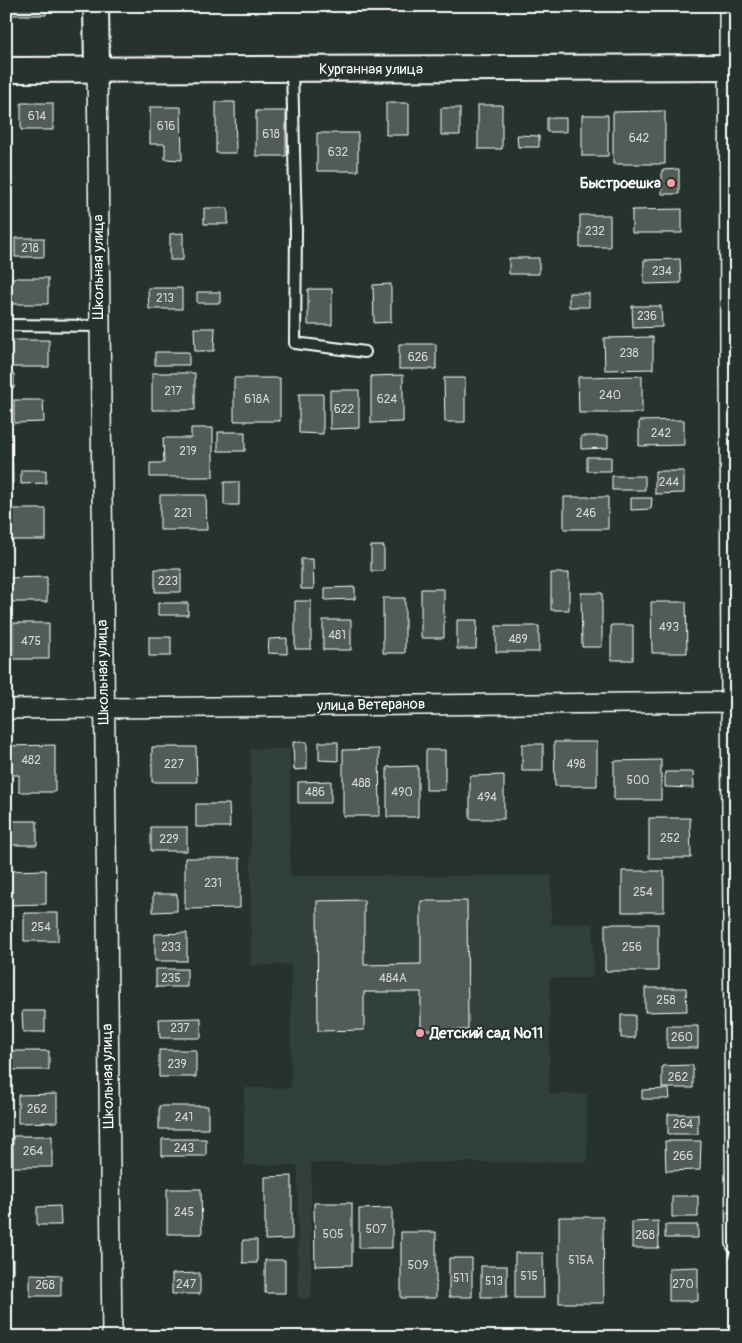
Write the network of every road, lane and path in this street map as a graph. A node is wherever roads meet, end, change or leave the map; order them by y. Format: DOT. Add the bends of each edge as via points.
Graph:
graph roads {
  1 [pos="96,6"];
  2 [pos="729,6"];
  3 [pos="732,67"];
  4 [pos="97,68"];
  5 [pos="292,69"];
  6 [pos="6,70"];
  7 [pos="6,325"];
  8 [pos="99,326"];
  9 [pos="366,352"];
  10 [pos="733,702"];
  11 [pos="104,708"];
  12 [pos="6,709"];
  13 [pos="734,963"];
  14 [pos="736,1244"];
  15 [pos="112,1337"];
  1 -- 4 [label="street, Школьная улица"];
  2 -- 3 [label="street"];
  3 -- 5 [label="street, Курганная улица"];
  3 -- 10 [label="street"];
  4 -- 5 [label="street, Курганная улица"];
  4 -- 6 [label="street, Курганная улица"];
  4 -- 8 [label="street, Школьная улица"];
  5 -- 9 [label="lane" via="295,343"];
  7 -- 8 [label="lane"];
  8 -- 11 [label="street, Школьная улица"];
  10 -- 11 [label="street, улица Ветеранов"];
  10 -- 13 [label="street"];
  11 -- 12 [label="street, улица Ветеранов"];
  11 -- 15 [label="street, Школьная улица"];
  13 -- 14 [label="street"];
}
